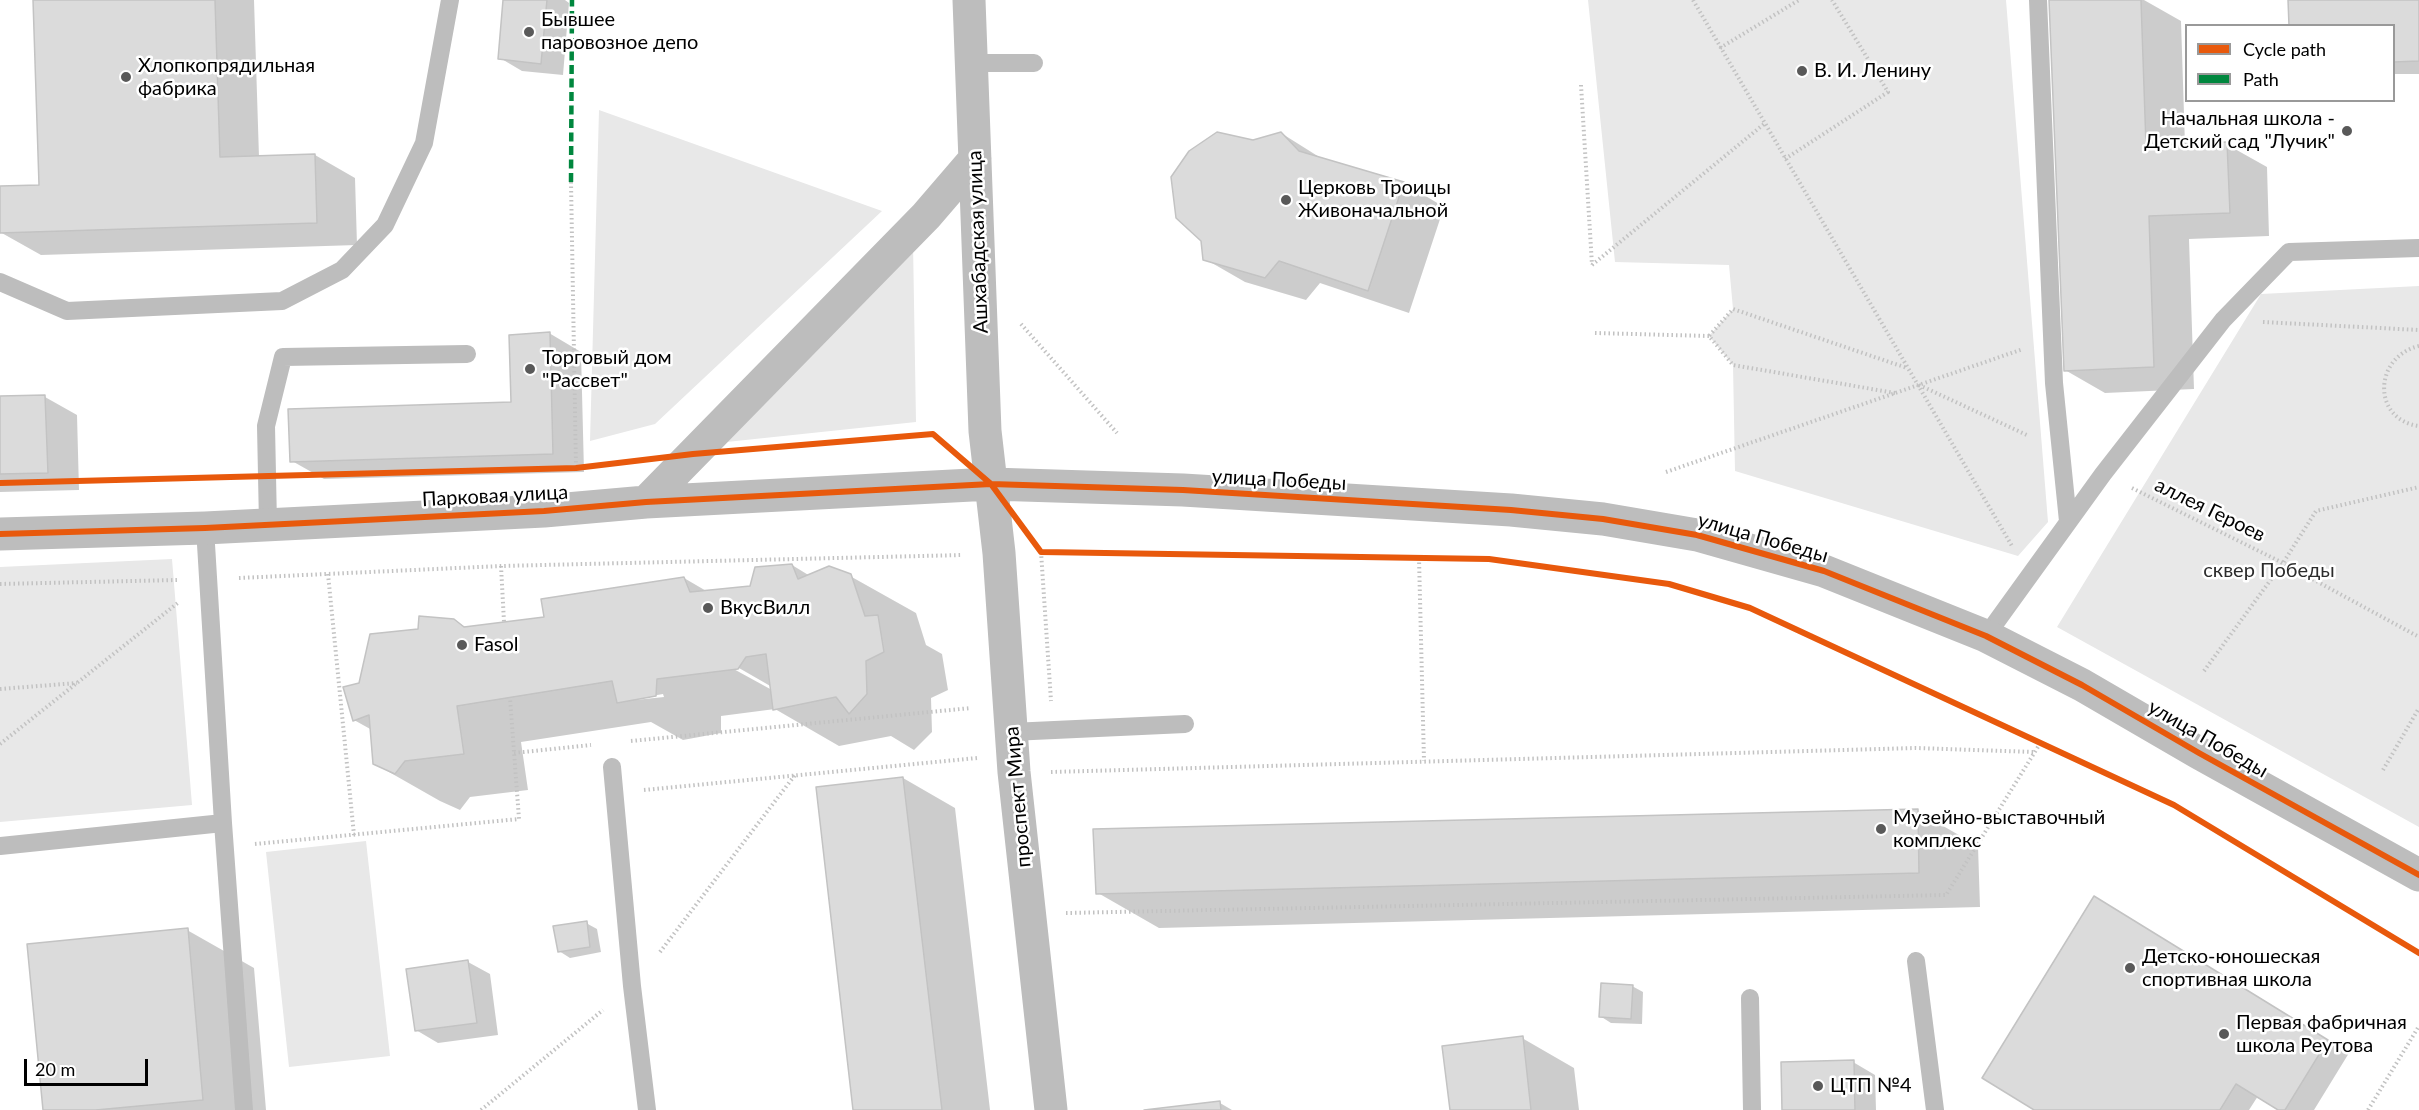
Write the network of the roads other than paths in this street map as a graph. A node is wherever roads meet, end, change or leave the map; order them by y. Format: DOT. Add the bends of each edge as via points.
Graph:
graph roads {
  1 [pos="450,0"];
  2 [pos="969,0"];
  3 [pos="2038,0"];
  4 [pos="971,63"];
  5 [pos="1034,63"];
  6 [pos="975,159"];
  7 [pos="2419,248"];
  8 [pos="0,282"];
  9 [pos="467,354"];
  10 [pos="991,484"];
  11 [pos="646,502"];
  12 [pos="2068,520"];
  13 [pos="268,524"];
  14 [pos="205,528"];
  15 [pos="0,534"];
  16 [pos="1986,636"];
  17 [pos="1185,724"];
  18 [pos="1011,732"];
  19 [pos="612,767"];
  20 [pos="223,823"];
  21 [pos="0,846"];
  22 [pos="2419,875"];
  23 [pos="1916,961"];
  24 [pos="1750,998"];
  25 [pos="244,1110"];
  26 [pos="648,1110"];
  27 [pos="1051,1110"];
  28 [pos="1752,1110"];
  29 [pos="1935,1110"];
  1 -- 8 [label="lane" via="424,143 385,225 342,270 282,302 67,312"];
  2 -- 4 [label="street, Ашхабадская улица"];
  3 -- 12 [label="lane" via="2054,383"];
  4 -- 5 [label="lane"];
  4 -- 6 [label="street, Ашхабадская улица"];
  6 -- 10 [label="street, Ашхабадская улица" via="985,430"];
  6 -- 11 [label="street" via="926,216"];
  7 -- 12 [label="lane" via="2289,252 2223,320"];
  9 -- 13 [label="lane" via="283,357 266,426"];
  10 -- 11 [label="street, Парковая улица"];
  10 -- 16 [label="street, улица Победы" via="1194,491 1603,519 1697,535 1824,571"];
  10 -- 18 [label="street, проспект Мира"];
  11 -- 13 [label="street, Парковая улица" via="544,511"];
  12 -- 16 [label="lane"];
  13 -- 14 [label="street, Парковая улица"];
  14 -- 15 [label="street, Парковая улица"];
  14 -- 20 [label="lane"];
  16 -- 22 [label="street, улица Победы" via="2082,685"];
  17 -- 18 [label="lane"];
  18 -- 27 [label="street, проспект Мира"];
  19 -- 26 [label="lane"];
  20 -- 21 [label="lane"];
  20 -- 25 [label="lane"];
  23 -- 29 [label="lane"];
  24 -- 28 [label="lane"];
}
